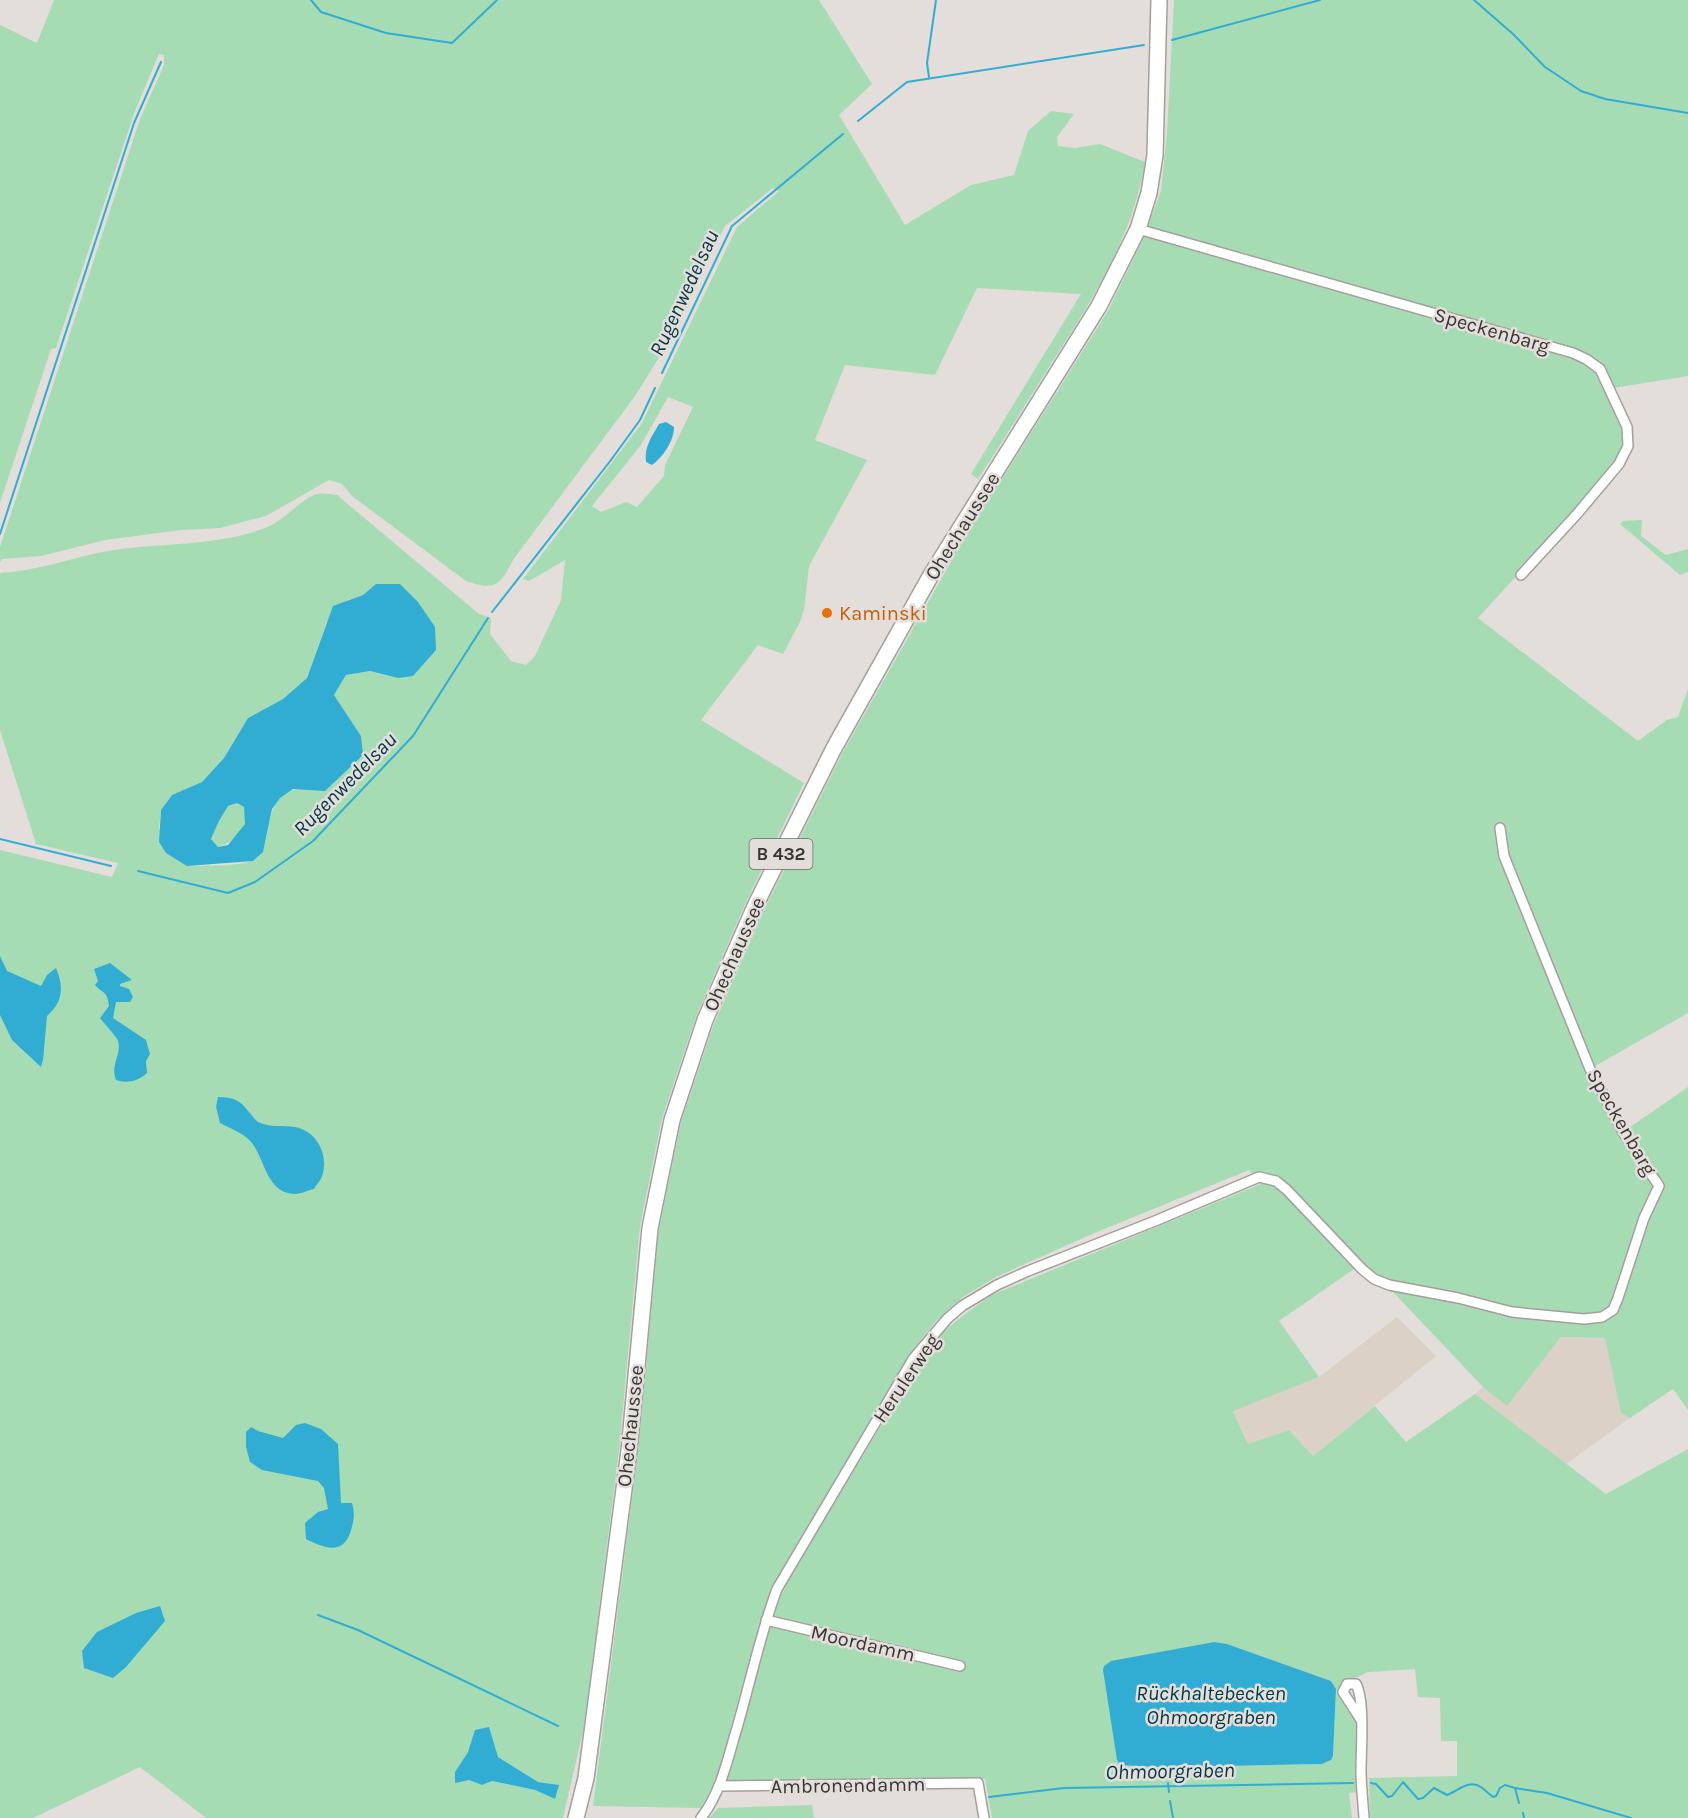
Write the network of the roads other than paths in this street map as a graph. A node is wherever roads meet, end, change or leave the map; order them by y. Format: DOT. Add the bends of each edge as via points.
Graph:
graph roads {
  1 [pos="1159,0"];
  2 [pos="1138,229"];
  3 [pos="1521,575"];
  4 [pos="1500,828"];
  5 [pos="1432,1294"];
  6 [pos="766,1620"];
  7 [pos="960,1666"];
  8 [pos="1360,1720"];
  9 [pos="719,1786"];
  10 [pos="576,1818"];
  11 [pos="701,1818"];
  12 [pos="984,1818"];
  13 [pos="1364,1818"];
  1 -- 2 [label="main road, Ohechaussee / B 432" via="1155,155"];
  2 -- 3 [label="street, Speckenbarg" via="1573,353 1596,365 1627,427 1627,450 1577,514"];
  2 -- 10 [label="main road, Ohechaussee / B 432" via="1100,306 931,575 834,748 756,904 705,1020 672,1120 650,1228 629,1451 588,1761"];
  4 -- 5 [label="street, Speckenbarg" via="1504,856 1590,1069 1623,1132 1659,1186 1613,1310 1602,1317 1584,1320 1512,1312"];
  5 -- 6 [label="street, Herulerweg" via="1374,1279 1287,1190 1276,1181 1259,1177 997,1285 962,1306 913,1359 787,1571"];
  6 -- 7 [label="street, Moordamm"];
  6 -- 9 [label="street, Herulerweg"];
  8 -- 13 [label="street"];
  9 -- 11 [label="street, Herulerweg"];
  9 -- 12 [label="street, Ambronendamm" via="978,1783"];
}
